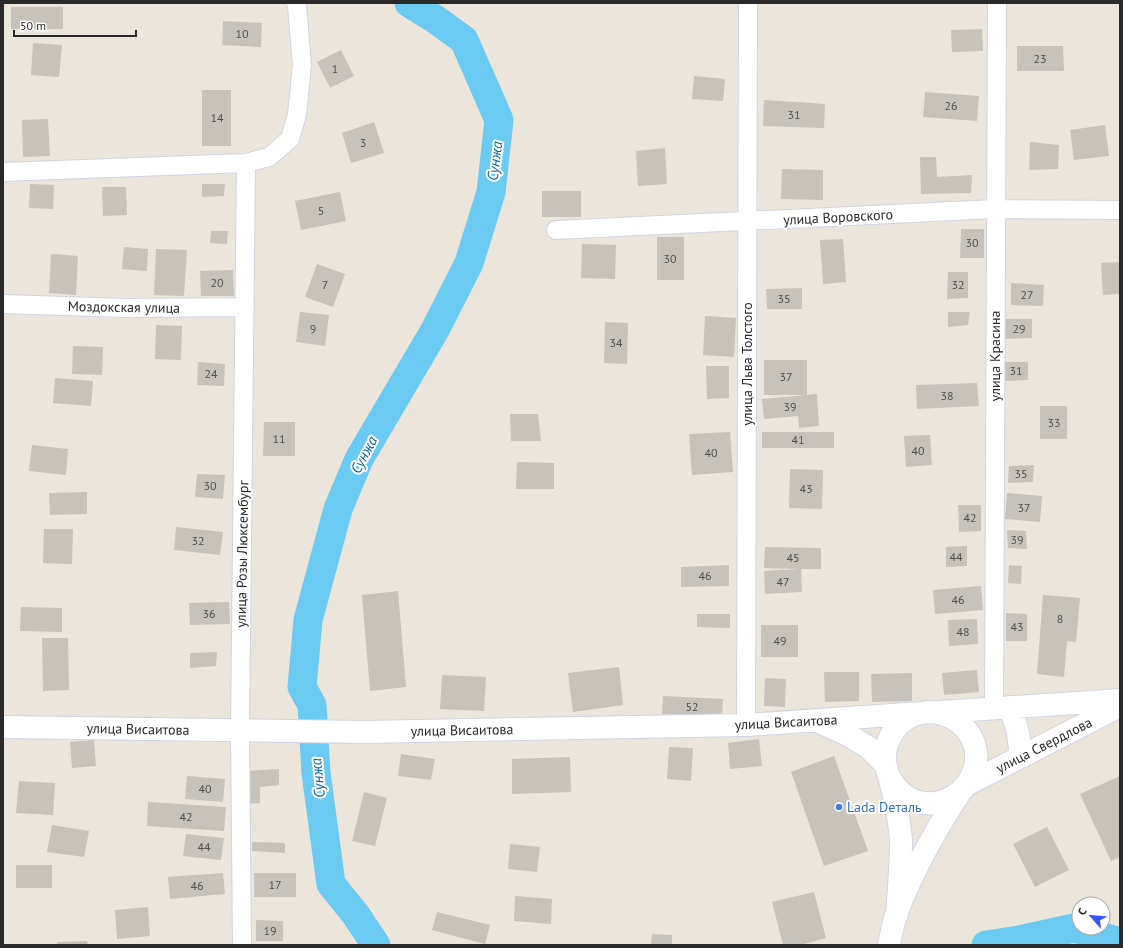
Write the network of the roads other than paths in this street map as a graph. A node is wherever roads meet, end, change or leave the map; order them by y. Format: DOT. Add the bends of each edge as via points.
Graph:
graph roads {
  1 [pos="296,3"];
  2 [pos="748,3"];
  3 [pos="997,3"];
  4 [pos="246,163"];
  5 [pos="3,172"];
  6 [pos="995,209"];
  7 [pos="1120,210"];
  8 [pos="747,222"];
  9 [pos="556,230"];
  10 [pos="3,304"];
  11 [pos="245,307"];
  12 [pos="1120,700"];
  13 [pos="1120,706"];
  14 [pos="1002,708"];
  15 [pos="928,712"];
  16 [pos="816,720"];
  17 [pos="746,725"];
  18 [pos="3,727"];
  19 [pos="240,730"];
  20 [pos="1020,757"];
  21 [pos="887,771"];
  22 [pos="963,789"];
  23 [pos="897,914"];
  24 [pos="242,945"];
  25 [pos="889,945"];
  1 -- 4 [label="street" via="302,65 298,115 290,139 268,157"];
  2 -- 8 [label="street, улица Льва Толстого"];
  3 -- 6 [label="street, улица Красина"];
  4 -- 5 [label="street"];
  4 -- 11 [label="street, улица Розы Люксембург"];
  6 -- 7 [label="street, улица Воровского"];
  6 -- 8 [label="street, улица Воровского"];
  6 -- 14 [label="street, улица Красина"];
  8 -- 9 [label="street, улица Воровского"];
  8 -- 17 [label="street, улица Льва Толстого"];
  10 -- 11 [label="street, Моздокская улица" via="126,308"];
  11 -- 19 [label="street, улица Розы Люксембург"];
  12 -- 14 [label="street, улица Висаитова"];
  13 -- 20 [label="street, улица Свердлова"];
  14 -- 15 [label="street, улица Висаитова"];
  14 -- 20 [label="street" via="1016,724 1020,738"];
  15 -- 16 [label="street, улица Висаитова"];
  15 -- 21 [label="street" via="908,718 897,726 885,750"];
  15 -- 22 [label="street" via="948,715 960,722 969,732 976,758 974,772"];
  16 -- 17 [label="street, улица Висаитова"];
  16 -- 21 [label="street" via="868,747"];
  17 -- 19 [label="street, улица Висаитова" via="364,732"];
  18 -- 19 [label="street, улица Висаитова"];
  19 -- 24 [label="street, улица Розы Люксембург"];
  20 -- 22 [label="street, улица Свердлова"];
  21 -- 22 [label="street" via="897,788 907,797 920,802 947,800"];
  21 -- 23 [label="street" via="900,839"];
  22 -- 23 [label="street" via="943,818 912,875"];
  23 -- 25 [label="street"];
}
